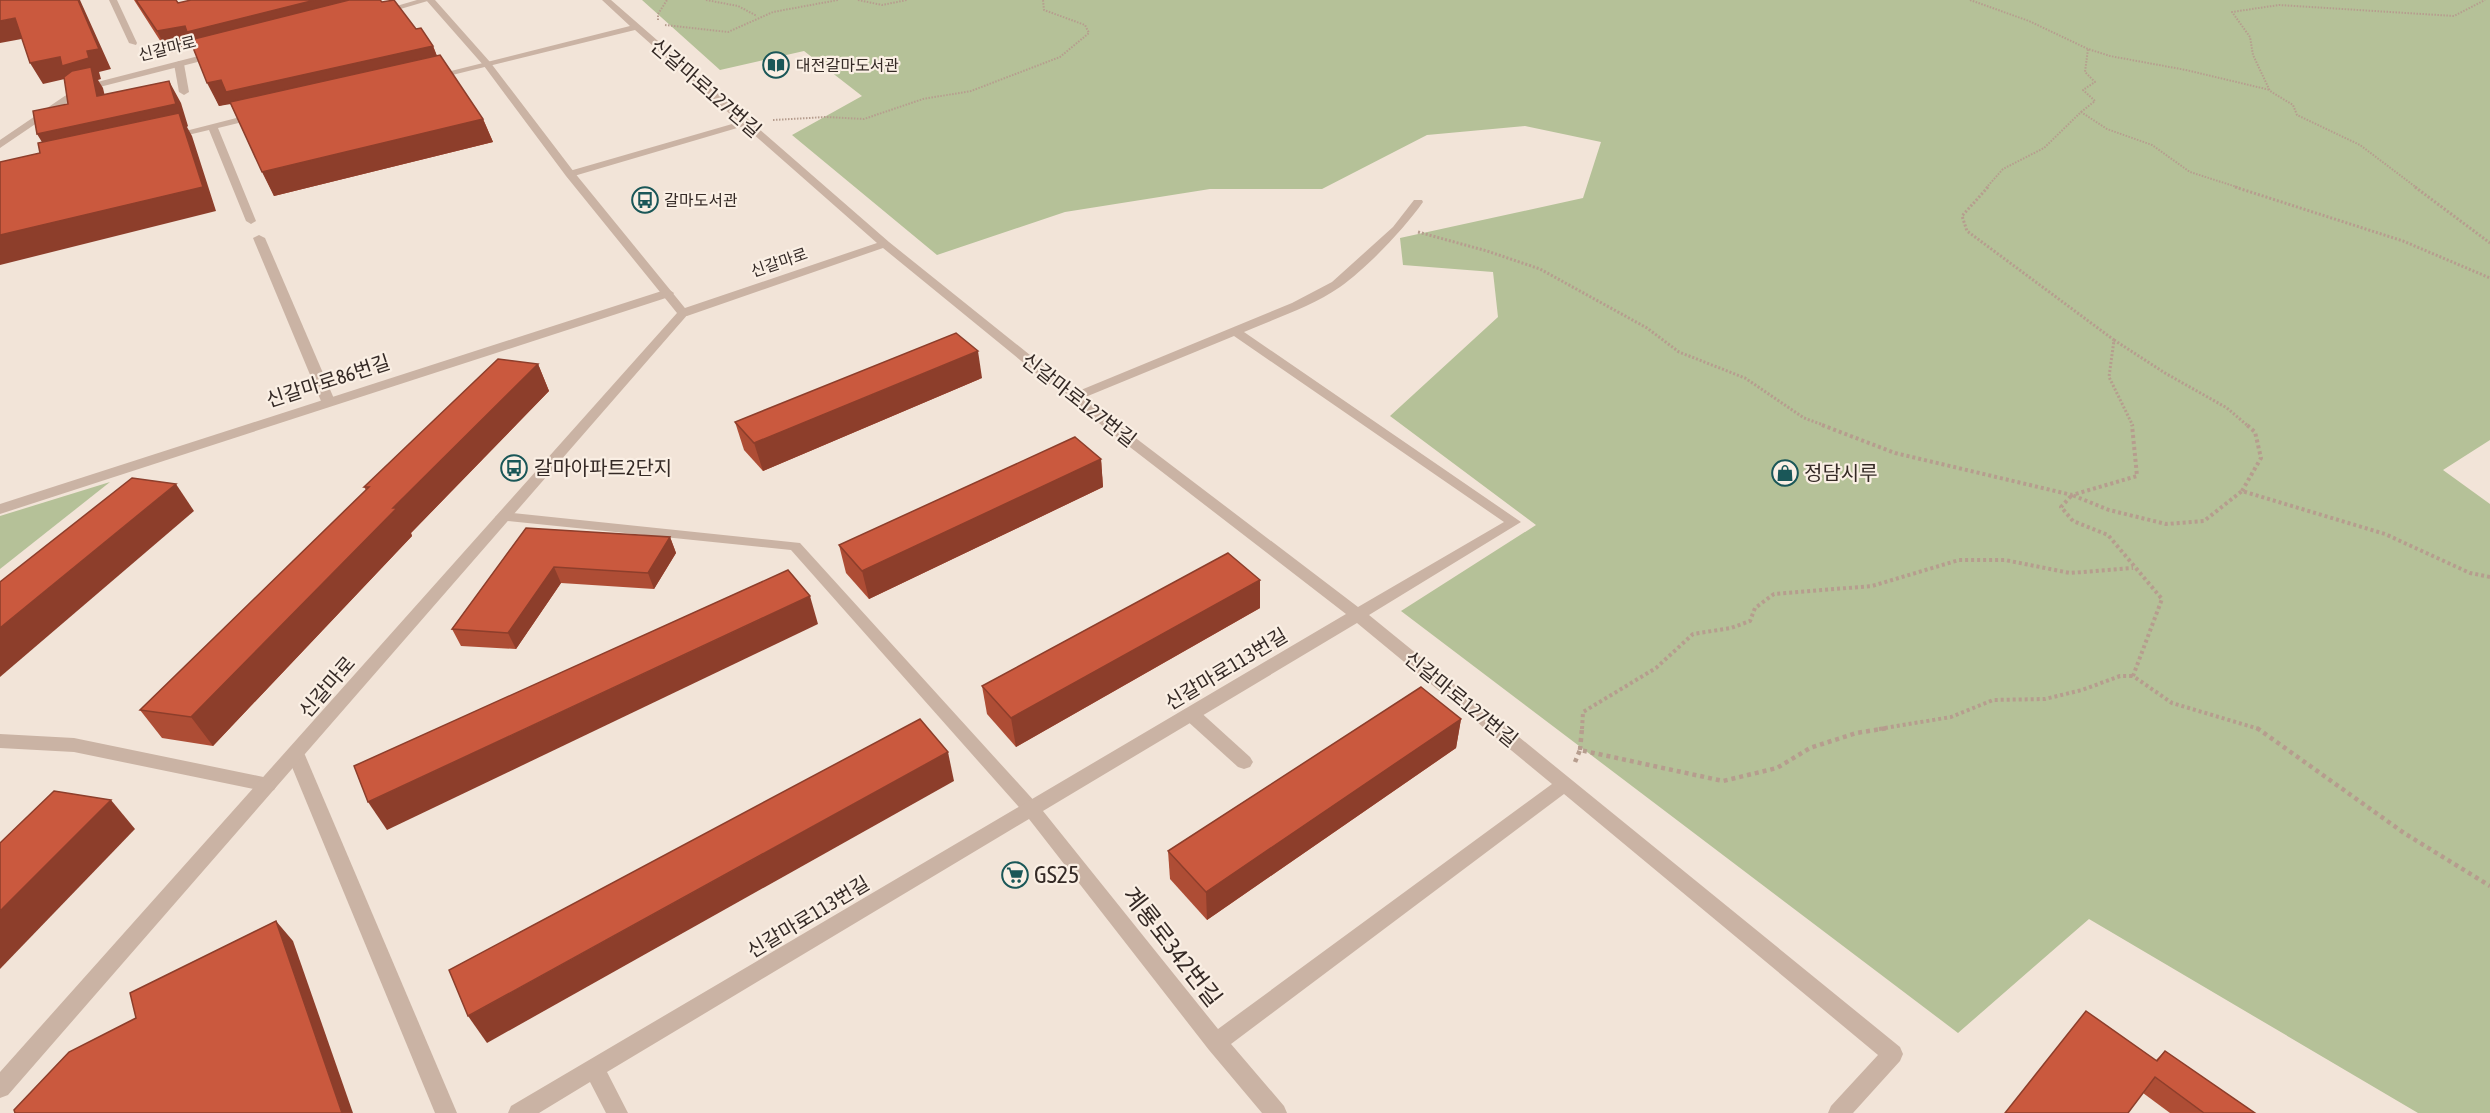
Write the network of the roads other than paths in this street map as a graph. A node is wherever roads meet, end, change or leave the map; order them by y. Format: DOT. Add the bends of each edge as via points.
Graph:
graph roads {
  1 [pos="113,0"];
  2 [pos="428,0"];
  3 [pos="606,0"];
  4 [pos="370,15"];
  5 [pos="636,27"];
  6 [pos="133,43"];
  7 [pos="224,52"];
  8 [pos="179,64"];
  9 [pos="487,64"];
  10 [pos="418,80"];
  11 [pos="184,92"];
  12 [pos="269,114"];
  13 [pos="745,123"];
  14 [pos="212,126"];
  15 [pos="156,139"];
  16 [pos="0,145"];
  17 [pos="570,174"];
  18 [pos="1418,202"];
  19 [pos="251,221"];
  20 [pos="259,238"];
  21 [pos="885,244"];
  22 [pos="668,292"];
  23 [pos="683,313"];
  24 [pos="1235,331"];
  25 [pos="1074,397"];
  26 [pos="328,401"];
  27 [pos="0,509"];
  28 [pos="502,516"];
  29 [pos="1358,615"];
  30 [pos="1191,714"];
  31 [pos="0,741"];
  32 [pos="296,755"];
  33 [pos="1244,762"];
  34 [pos="1565,784"];
  35 [pos="268,785"];
  36 [pos="1031,809"];
  37 [pos="1216,1043"];
  38 [pos="594,1068"];
  39 [pos="0,1088"];
  40 [pos="446,1113"];
  41 [pos="519,1113"];
  42 [pos="617,1113"];
  43 [pos="1276,1113"];
  44 [pos="1839,1113"];
  1 -- 6 [label="street"];
  2 -- 4 [label="street"];
  2 -- 9 [label="street"];
  3 -- 5 [label="street, 신갈마로127번길"];
  5 -- 9 [label="street"];
  5 -- 13 [label="street, 신갈마로127번길"];
  7 -- 8 [label="street, 신갈마로"];
  8 -- 11 [label="street"];
  8 -- 16 [label="street, 신갈마로" via="81,88"];
  9 -- 10 [label="street"];
  9 -- 17 [label="street"];
  12 -- 14 [label="street"];
  13 -- 17 [label="street"];
  13 -- 21 [label="street, 신갈마로127번길"];
  14 -- 15 [label="street"];
  14 -- 19 [label="street"];
  17 -- 22 [label="street"];
  18 -- 24 [label="street" via="1396,229 1336,284 1296,306"];
  20 -- 26 [label="street"];
  21 -- 23 [label="street, 신갈마로"];
  21 -- 25 [label="street, 신갈마로127번길"];
  22 -- 23 [label="street"];
  22 -- 26 [label="street, 신갈마로86번길"];
  23 -- 28 [label="street, 신갈마로"];
  24 -- 25 [label="street"];
  24 -- 29 [label="street, 신갈마로113번길" via="1514,522"];
  25 -- 29 [label="street, 신갈마로127번길"];
  26 -- 27 [label="street, 신갈마로86번길"];
  28 -- 32 [label="street, 신갈마로"];
  28 -- 36 [label="street, 계룡로342번길" via="795,546"];
  29 -- 30 [label="street, 신갈마로113번길"];
  29 -- 34 [label="street, 신갈마로127번길"];
  30 -- 33 [label="street"];
  30 -- 36 [label="street, 신갈마로113번길"];
  31 -- 35 [label="street" via="74,745"];
  32 -- 35 [label="street, 신갈마로"];
  32 -- 40 [label="street"];
  34 -- 37 [label="street"];
  34 -- 44 [label="street, 신갈마로127번길" via="1893,1054"];
  35 -- 39 [label="street, 신갈마로"];
  36 -- 37 [label="street, 계룡로342번길"];
  36 -- 38 [label="street, 신갈마로113번길"];
  37 -- 43 [label="street, 계룡로342번길"];
  38 -- 41 [label="street, 신갈마로113번길"];
  38 -- 42 [label="street"];
}
